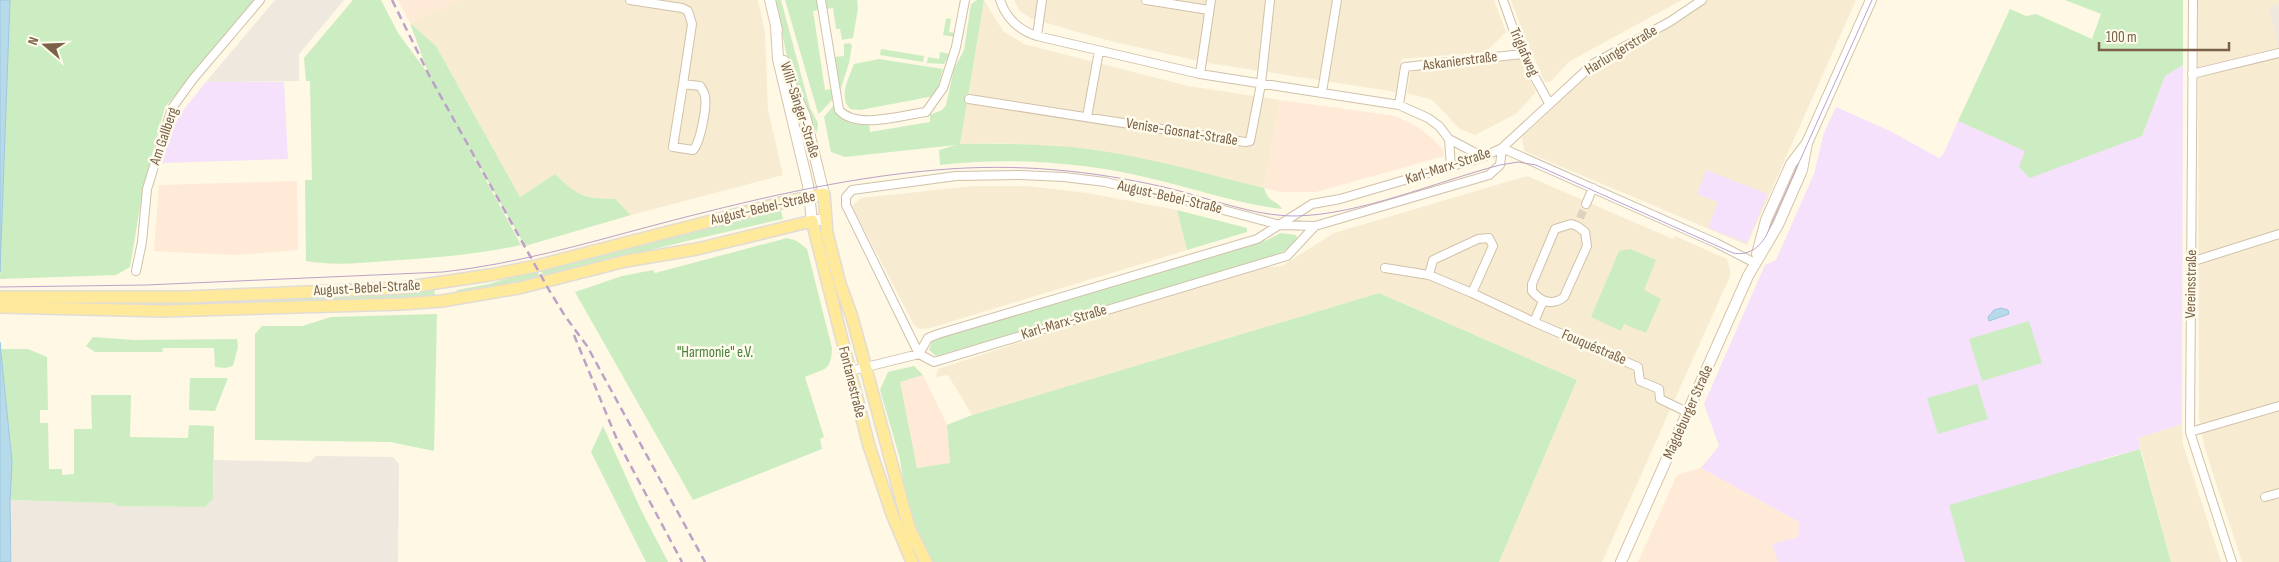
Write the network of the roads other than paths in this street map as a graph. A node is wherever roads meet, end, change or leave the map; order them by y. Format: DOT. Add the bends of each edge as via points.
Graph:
graph roads {
  1 [pos="260,0"];
  2 [pos="630,0"];
  3 [pos="770,0"];
  4 [pos="822,0"];
  5 [pos="965,0"];
  6 [pos="1000,0"];
  7 [pos="1042,0"];
  8 [pos="1146,0"];
  9 [pos="1211,0"];
  10 [pos="1270,0"];
  11 [pos="1337,0"];
  12 [pos="1503,0"];
  13 [pos="1702,0"];
  14 [pos="1870,0"];
  15 [pos="2193,0"];
  16 [pos="646,1"];
  17 [pos="1209,10"];
  18 [pos="776,26"];
  19 [pos="1037,36"];
  20 [pos="1099,51"];
  21 [pos="2279,53"];
  22 [pos="1522,54"];
  23 [pos="1200,74"];
  24 [pos="2192,74"];
  25 [pos="683,84"];
  26 [pos="1261,84"];
  27 [pos="1322,92"];
  28 [pos="969,99"];
  29 [pos="1550,103"];
  30 [pos="1399,104"];
  31 [pos="1087,117"];
  32 [pos="1449,139"];
  33 [pos="1502,148"];
  34 [pos="1483,157"];
  35 [pos="1451,166"];
  36 [pos="1593,188"];
  37 [pos="824,194"];
  38 [pos="810,197"];
  39 [pos="1586,204"];
  40 [pos="825,219"];
  41 [pos="812,221"];
  42 [pos="1280,225"];
  43 [pos="1315,226"];
  44 [pos="2279,234"];
  45 [pos="2191,262"];
  46 [pos="1755,263"];
  47 [pos="1385,268"];
  48 [pos="136,271"];
  49 [pos="1430,275"];
  50 [pos="1472,293"];
  51 [pos="0,297"];
  52 [pos="1543,301"];
  53 [pos="14,302"];
  54 [pos="0,307"];
  55 [pos="1534,322"];
  56 [pos="919,354"];
  57 [pos="865,368"];
  58 [pos="850,371"];
  59 [pos="2279,406"];
  60 [pos="1688,412"];
  61 [pos="2190,432"];
  62 [pos="2279,493"];
  63 [pos="2265,497"];
  64 [pos="912,562"];
  65 [pos="926,562"];
  66 [pos="1621,562"];
  67 [pos="2232,562"];
  1 -- 48 [label="street, Am Gallberg" via="172,108 147,189"];
  2 -- 16 [label="street"];
  3 -- 18 [label="street, Willi-Sänger-Straße"];
  4 -- 5 [label="street" via="839,110 854,119 866,121 926,112 943,88 956,47"];
  6 -- 19 [label="street" via="1004,12 1014,23"];
  7 -- 19 [label="street"];
  8 -- 17 [label="street"];
  9 -- 17 [label="street"];
  10 -- 26 [label="street, Venise-Gosnat-Straße"];
  11 -- 27 [label="street"];
  12 -- 22 [label="street, Triglafweg"];
  13 -- 29 [label="street, Harlungerstraße" via="1593,64"];
  14 -- 46 [label="street, Magdeburger Straße" via="1807,143 1799,177 1778,225"];
  15 -- 24 [label="street, Vereinsstraße"];
  16 -- 25 [label="street" via="682,8 691,16"];
  17 -- 23 [label="street"];
  18 -- 37 [label="street, Willi-Sänger-Straße" via="789,78 805,116"];
  18 -- 38 [label="street, Willi-Sänger-Straße" via="778,60"];
  19 -- 20 [label="street"];
  20 -- 23 [label="street"];
  20 -- 31 [label="street"];
  21 -- 24 [label="street"];
  22 -- 29 [label="street, Triglafweg"];
  22 -- 30 [label="street, Askanierstraße" via="1405,67"];
  23 -- 26 [label="street"];
  24 -- 45 [label="street, Vereinsstraße"];
  25 -- 25 [label="street" via="673,147 693,150 700,138 706,98 700,86"];
  26 -- 27 [label="street"];
  26 -- 31 [label="street, Venise-Gosnat-Straße" via="1250,141 1245,142"];
  27 -- 30 [label="street"];
  28 -- 31 [label="street, Venise-Gosnat-Straße"];
  29 -- 33 [label="street, Harlungerstraße"];
  30 -- 32 [label="street" via="1428,118"];
  32 -- 34 [label="street"];
  32 -- 35 [label="street"];
  33 -- 34 [label="street, Karl-Marx-Straße"];
  33 -- 36 [label="street"];
  33 -- 43 [label="street, Karl-Marx-Straße" via="1500,164 1489,175"];
  34 -- 35 [label="street, Karl-Marx-Straße"];
  35 -- 42 [label="street, Karl-Marx-Straße" via="1340,199 1312,204"];
  36 -- 39 [label="street"];
  36 -- 46 [label="street"];
  37 -- 38 [label="main road, August-Bebel-Straße"];
  37 -- 40 [label="main road, August-Bebel-Straße"];
  38 -- 41 [label="street, Fontanestraße"];
  38 -- 53 [label="main road, August-Bebel-Straße" via="536,266 421,286"];
  40 -- 41 [label="street, August-Bebel-Straße"];
  40 -- 57 [label="main road, Fontanestraße"];
  41 -- 53 [label="main road, August-Bebel-Straße" via="518,288 442,301 164,311"];
  41 -- 58 [label="main road, Fontanestraße"];
  42 -- 43 [label="street, Karl-Marx-Straße"];
  42 -- 56 [label="street, Karl-Marx-Straße" via="1257,238 938,334 928,338"];
  42 -- 56 [label="street, August-Bebel-Straße" via="1105,182 1064,177 956,176 852,190 846,196 846,205"];
  43 -- 56 [label="street, Karl-Marx-Straße" via="1287,256 934,362"];
  44 -- 45 [label="street"];
  45 -- 61 [label="street, Vereinsstraße"];
  46 -- 60 [label="street, Magdeburger Straße"];
  47 -- 49 [label="street, Fouquéstraße"];
  49 -- 50 [label="street, Fouquéstraße"];
  49 -- 50 [label="street" via="1433,260 1489,238 1493,246"];
  50 -- 55 [label="street, Fouquéstraße"];
  51 -- 53 [label="main road, August-Bebel-Straße"];
  52 -- 52 [label="street" via="1532,291 1532,284 1556,230 1578,222 1585,232 1587,246 1564,297 1553,302"];
  52 -- 55 [label="street"];
  53 -- 54 [label="main road, August-Bebel-Straße"];
  55 -- 60 [label="street, Fouquéstraße" via="1638,367 1640,381 1659,389 1660,399"];
  56 -- 57 [label="street, Karl-Marx-Straße"];
  57 -- 58 [label="street, Karl-Marx-Straße"];
  57 -- 65 [label="main road, Fontanestraße" via="910,530"];
  58 -- 64 [label="main road, Fontanestraße" via="878,473"];
  59 -- 61 [label="street"];
  60 -- 66 [label="street, Magdeburger Straße"];
  61 -- 67 [label="street, Vereinsstraße"];
  62 -- 63 [label="street"];
}
